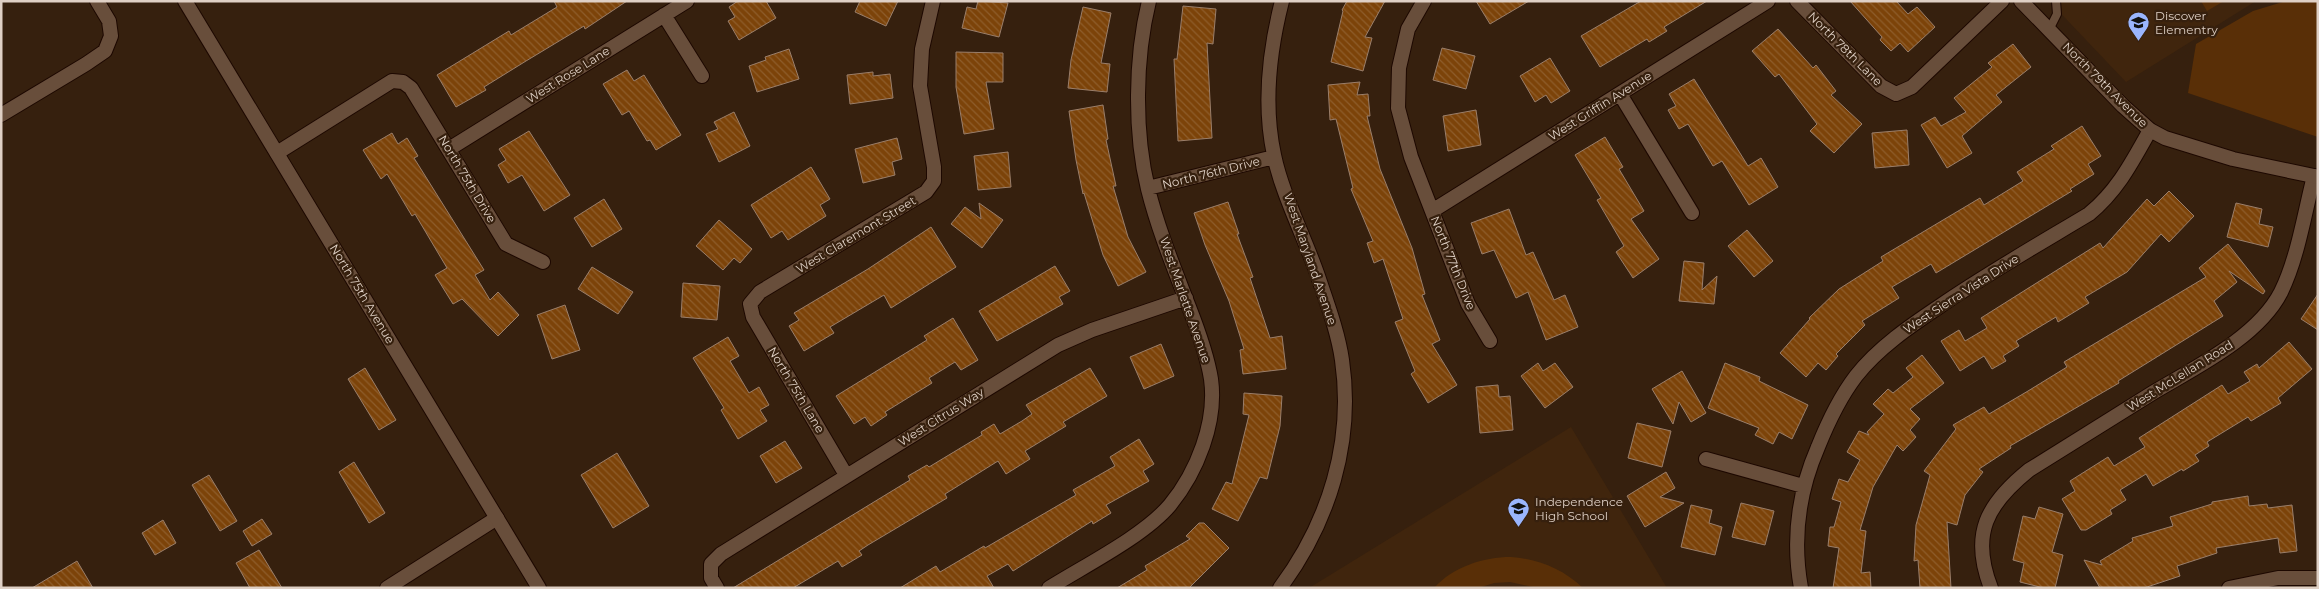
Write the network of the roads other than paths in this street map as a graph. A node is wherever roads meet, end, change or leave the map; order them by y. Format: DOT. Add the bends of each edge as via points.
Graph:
graph roads {
  1 [pos="97,1"];
  2 [pos="186,1"];
  3 [pos="687,1"];
  4 [pos="933,1"];
  5 [pos="1148,1"];
  6 [pos="1282,1"];
  7 [pos="1424,1"];
  8 [pos="1768,1"];
  9 [pos="1797,1"];
  10 [pos="2002,1"];
  11 [pos="2021,1"];
  12 [pos="2056,1"];
  13 [pos="664,15"];
  14 [pos="2049,30"];
  15 [pos="702,76"];
  16 [pos="1620,94"];
  17 [pos="1,115"];
  18 [pos="2150,130"];
  19 [pos="449,149"];
  20 [pos="277,153"];
  21 [pos="1274,157"];
  22 [pos="2316,177"];
  23 [pos="1148,188"];
  24 [pos="1432,211"];
  25 [pos="1692,213"];
  26 [pos="543,262"];
  27 [pos="1186,298"];
  28 [pos="750,304"];
  29 [pos="1490,341"];
  30 [pos="1706,459"];
  31 [pos="846,475"];
  32 [pos="1803,486"];
  33 [pos="497,518"];
  34 [pos="2318,578"];
  35 [pos="387,588"];
  36 [pos="539,588"];
  37 [pos="717,588"];
  38 [pos="1049,588"];
  39 [pos="1280,588"];
  40 [pos="1801,588"];
  41 [pos="1992,588"];
  42 [pos="2229,588"];
  1 -- 17 [label="street" via="109,21 111,36 105,51"];
  2 -- 20 [label="street, North 75th Avenue"];
  3 -- 13 [label="street, West Rose Lane"];
  4 -- 28 [label="street, West Claremont Street" via="922,50 920,86 934,182 926,192 760,292"];
  5 -- 23 [label="street, West Marlette Avenue" via="1139,74 1140,134"];
  6 -- 21 [label="street, West Maryland Avenue" via="1272,48 1268,94"];
  7 -- 24 [label="street, North 77th Drive" via="1408,28 1399,68 1398,108 1411,157"];
  8 -- 16 [label="street, West Griffin Avenue"];
  9 -- 10 [label="street, North 78th Lane" via="1881,86 1896,94 1912,88"];
  11 -- 14 [label="street, North 79th Avenue"];
  12 -- 14 [label="lane" via="2056,14"];
  13 -- 15 [label="street"];
  13 -- 19 [label="street, West Rose Lane"];
  14 -- 18 [label="street, North 79th Avenue"];
  16 -- 24 [label="street, West Griffin Avenue"];
  16 -- 25 [label="street"];
  18 -- 22 [label="street, North 79th Avenue" via="2165,138 2233,159"];
  18 -- 32 [label="street, West Sierra Vista Drive" via="2120,183 2104,202 1966,288 1880,350 1856,376 1830,418"];
  19 -- 20 [label="street, North 75th Drive" via="411,88 404,82 392,81"];
  19 -- 26 [label="street, North 75th Drive" via="506,244"];
  20 -- 33 [label="street, North 75th Avenue"];
  21 -- 23 [label="street, North 76th Drive"];
  21 -- 39 [label="street, West Maryland Avenue" via="1334,326 1342,359 1345,409 1342,452 1318,528"];
  22 -- 41 [label="street, West McLellan Road" via="2293,262 2280,294 2265,316 2218,353 2029,470 2002,494 1983,528 1982,554"];
  23 -- 27 [label="street, West Marlette Avenue"];
  24 -- 29 [label="street, North 77th Drive" via="1468,304"];
  27 -- 31 [label="street, West Citrus Way" via="1058,345"];
  27 -- 38 [label="street, West Marlette Avenue" via="1204,347 1211,380 1210,412 1192,474 1170,506 1143,530"];
  28 -- 31 [label="street, North 75th Lane" via="753,317"];
  30 -- 32 [label="street"];
  31 -- 37 [label="street, West Citrus Way" via="721,554 711,564 711,578"];
  32 -- 40 [label="street" via="1796,544"];
  33 -- 35 [label="street"];
  33 -- 36 [label="street, North 75th Avenue"];
  34 -- 42 [label="street" via="2278,578"];
}
